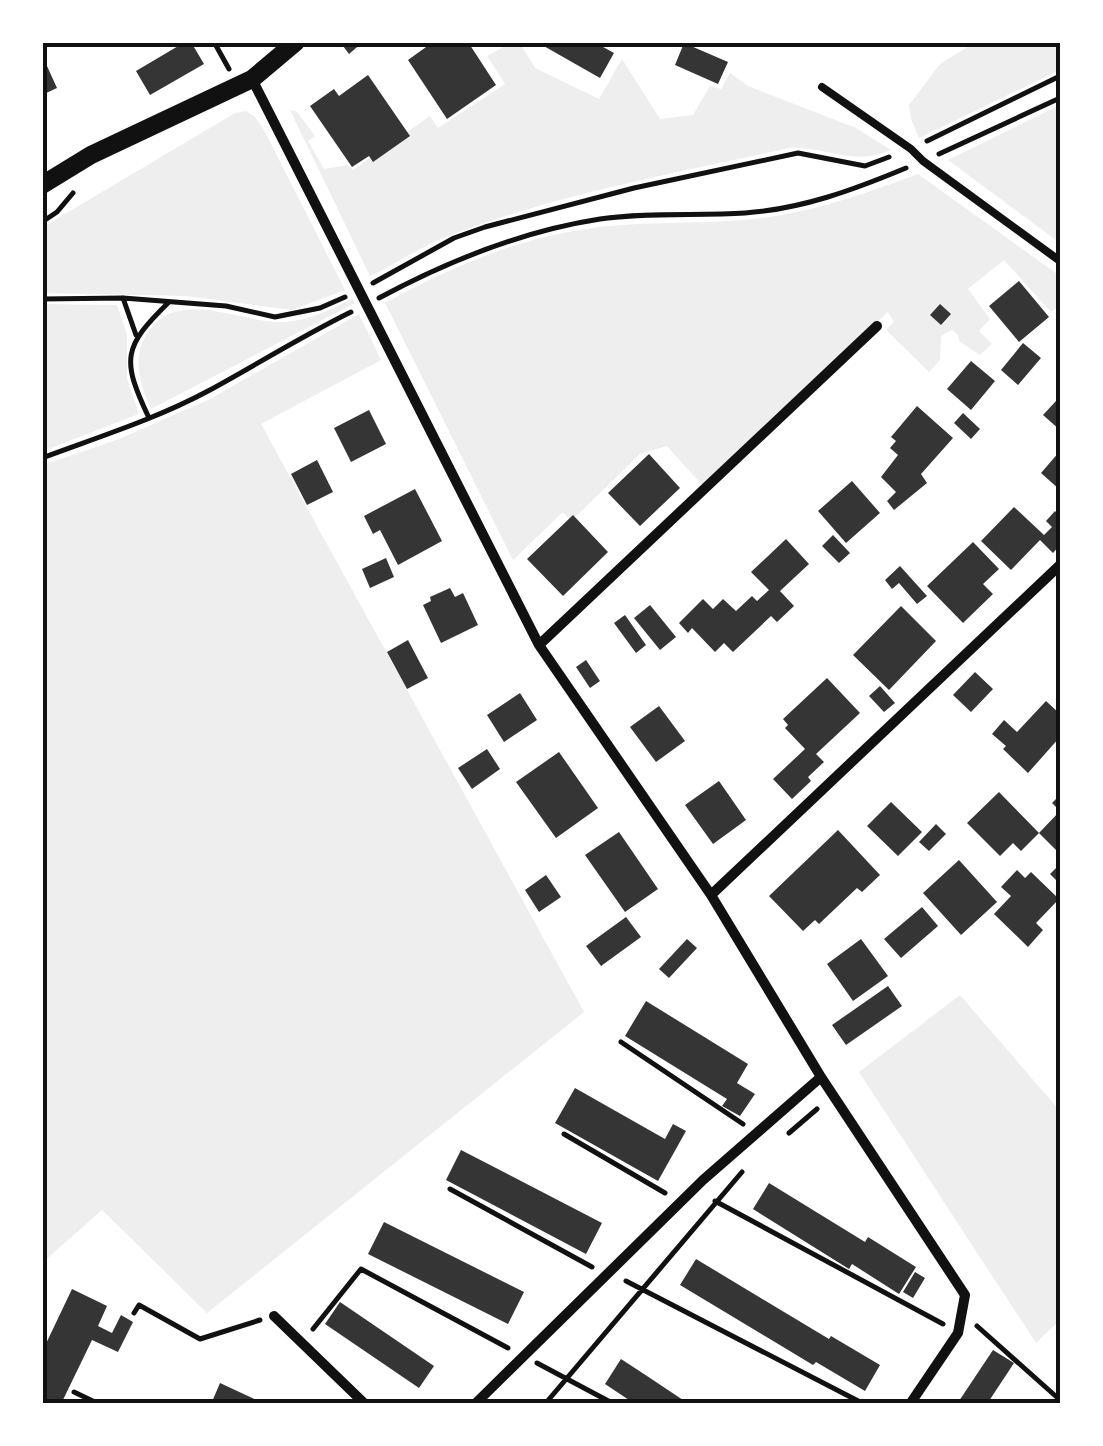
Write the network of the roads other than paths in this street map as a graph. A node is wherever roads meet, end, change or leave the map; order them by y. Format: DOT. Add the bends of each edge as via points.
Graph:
graph roads {
  1 [pos="296,42"];
  2 [pos="252,79"];
  3 [pos="822,88"];
  4 [pos="42,186"];
  5 [pos="1060,261"];
  6 [pos="878,326"];
  7 [pos="1060,565"];
  8 [pos="539,645"];
  9 [pos="710,895"];
  10 [pos="822,1077"];
  11 [pos="274,1316"];
  12 [pos="365,1404"];
  13 [pos="475,1404"];
  14 [pos="910,1404"];
  1 -- 2 [label="street"];
  2 -- 4 [label="street"];
  2 -- 8 [label="street"];
  3 -- 5 [label="lane"];
  6 -- 8 [label="street"];
  7 -- 9 [label="street"];
  8 -- 9 [label="street"];
  9 -- 10 [label="street"];
  10 -- 13 [label="street" via="703,1180"];
  10 -- 14 [label="street" via="965,1295 958,1333"];
  11 -- 12 [label="street"];
}
